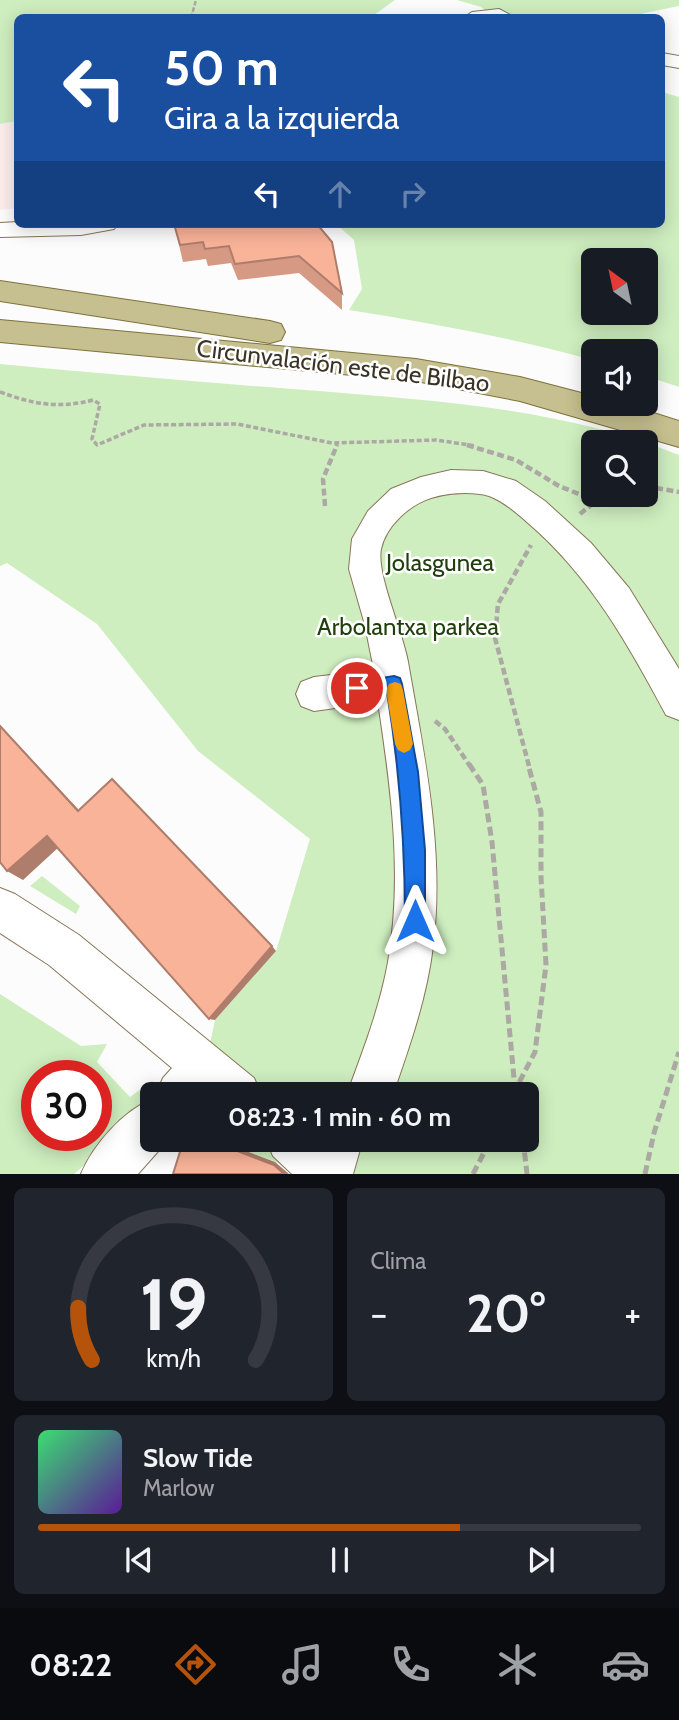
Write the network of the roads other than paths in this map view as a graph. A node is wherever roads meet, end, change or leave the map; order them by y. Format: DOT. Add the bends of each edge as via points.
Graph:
graph roads {
  1 [pos="44,228"];
  2 [pos="0,230"];
  3 [pos="0,291"];
  4 [pos="0,306"];
  5 [pos="0,331"];
  6 [pos="282,334"];
  7 [pos="0,344"];
  8 [pos="256,355"];
  9 [pos="581,379"];
  10 [pos="658,400"];
  11 [pos="679,407"];
  12 [pos="679,434"];
  13 [pos="394,684"];
  14 [pos="314,694"];
  15 [pos="679,703"];
  16 [pos="0,909"];
  17 [pos="204,1082"];
  18 [pos="374,1082"];
  19 [pos="140,1136"];
  20 [pos="304,1152"];
  21 [pos="335,1152"];
  22 [pos="104,1174"];
  23 [pos="328,1174"];
  1 -- 2 [label="street"];
  3 -- 6 [label="main road"];
  4 -- 6 [label="main road, Circunvalación este de Bilbao"];
  5 -- 8 [label="main road, Circunvalación este de Bilbao"];
  6 -- 9 [label="main road, Circunvalación este de Bilbao" via="468,354"];
  7 -- 8 [label="main road" via="149,356"];
  8 -- 12 [label="main road, Circunvalación este de Bilbao" via="416,370 520,389"];
  10 -- 11 [label="main road"];
  13 -- 14 [label="street"];
  13 -- 15 [label="street" via="364,558 370,536 384,513 404,496 430,485 459,481 494,485 558,528 632,617"];
  13 -- 18 [label="street" via="409,772 415,921 403,991"];
  16 -- 17 [label="street" via="64,950"];
  19 -- 22 [label="street"];
  20 -- 23 [label="street"];
  21 -- 23 [label="street"];
}
